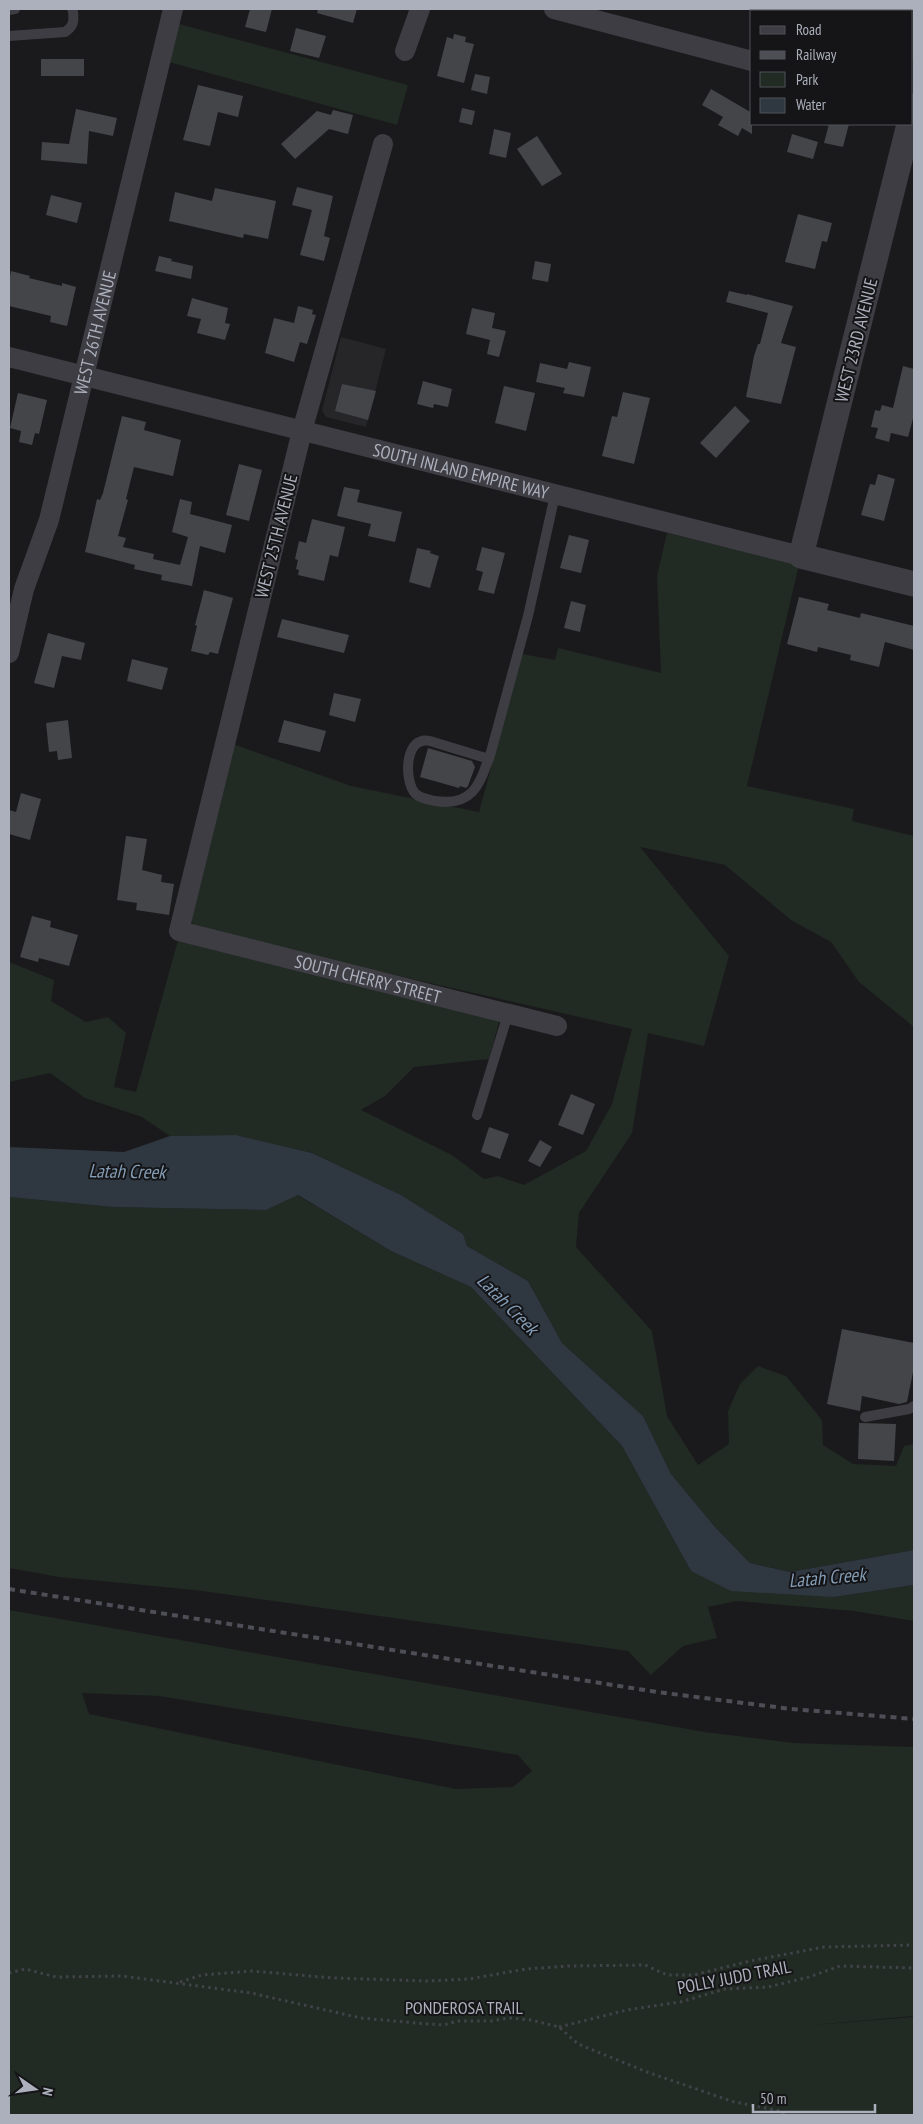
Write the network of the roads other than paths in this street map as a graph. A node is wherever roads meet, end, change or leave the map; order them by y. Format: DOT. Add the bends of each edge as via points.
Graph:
graph roads {
  1 [pos="15,9"];
  2 [pos="72,9"];
  3 [pos="173,9"];
  4 [pos="420,9"];
  5 [pos="554,9"];
  6 [pos="9,10"];
  7 [pos="9,36"];
  8 [pos="404,51"];
  9 [pos="750,60"];
  10 [pos="909,125"];
  11 [pos="383,144"];
  12 [pos="9,357"];
  13 [pos="84,376"];
  14 [pos="302,431"];
  15 [pos="555,495"];
  16 [pos="802,556"];
  17 [pos="914,584"];
  18 [pos="16,587"];
  19 [pos="9,653"];
  20 [pos="489,759"];
  21 [pos="179,931"];
  22 [pos="508,1014"];
  23 [pos="557,1026"];
  24 [pos="477,1115"];
  25 [pos="914,1406"];
  26 [pos="865,1417"];
  1 -- 6 [label="lane"];
  2 -- 7 [label="lane" via="72,28 65,32"];
  3 -- 13 [label="street, WEST 26TH AVENUE"];
  4 -- 8 [label="street"];
  5 -- 9 [label="street"];
  10 -- 16 [label="street, WEST 23RD AVENUE"];
  11 -- 14 [label="street, WEST 25TH AVENUE"];
  12 -- 13 [label="street, SOUTH INLAND EMPIRE WAY"];
  13 -- 14 [label="street, SOUTH INLAND EMPIRE WAY"];
  13 -- 18 [label="street, WEST 26TH AVENUE" via="49,520"];
  14 -- 15 [label="street, SOUTH INLAND EMPIRE WAY"];
  14 -- 21 [label="street, WEST 25TH AVENUE"];
  15 -- 16 [label="street, SOUTH INLAND EMPIRE WAY"];
  15 -- 20 [label="lane" via="528,616"];
  16 -- 17 [label="street, SOUTH INLAND EMPIRE WAY"];
  18 -- 19 [label="street, WEST 26TH AVENUE"];
  20 -- 20 [label="lane" via="478,785 461,800 426,799 417,795 409,782 407,768 410,755 421,741"];
  21 -- 22 [label="street, SOUTH CHERRY STREET"];
  22 -- 23 [label="street, SOUTH CHERRY STREET"];
  22 -- 24 [label="lane"];
  25 -- 26 [label="lane"];
}
